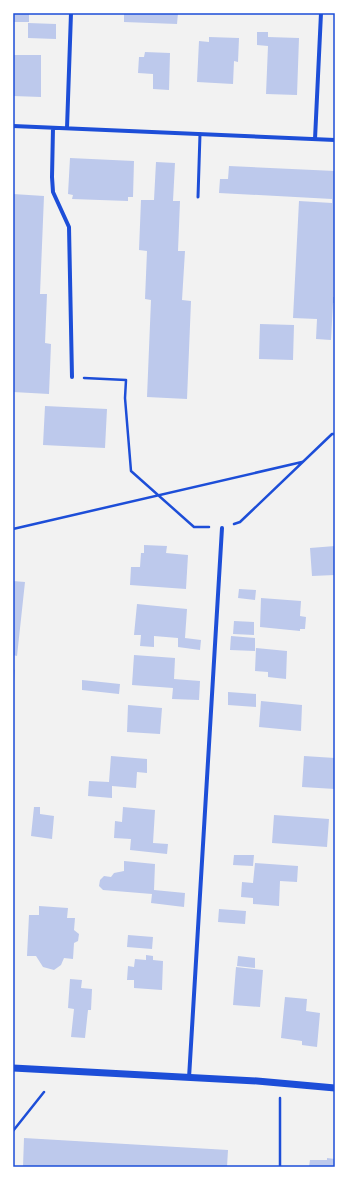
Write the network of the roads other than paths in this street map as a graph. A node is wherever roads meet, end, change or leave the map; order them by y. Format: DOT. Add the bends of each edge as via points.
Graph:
graph roads {
  1 [pos="71,13"];
  2 [pos="321,13"];
  3 [pos="13,126"];
  4 [pos="53,128"];
  5 [pos="67,128"];
  6 [pos="200,134"];
  7 [pos="315,139"];
  8 [pos="335,140"];
  9 [pos="198,197"];
  10 [pos="72,377"];
  11 [pos="222,528"];
  12 [pos="13,1068"];
  13 [pos="189,1078"];
  14 [pos="335,1088"];
  1 -- 5 [label="street"];
  2 -- 7 [label="street"];
  3 -- 4 [label="street"];
  4 -- 5 [label="street"];
  4 -- 10 [label="street" via="53,192 69,227"];
  5 -- 6 [label="street"];
  6 -- 7 [label="street"];
  6 -- 9 [label="lane"];
  7 -- 8 [label="street"];
  11 -- 13 [label="street"];
  12 -- 13 [label="street"];
  13 -- 14 [label="street"];
}
